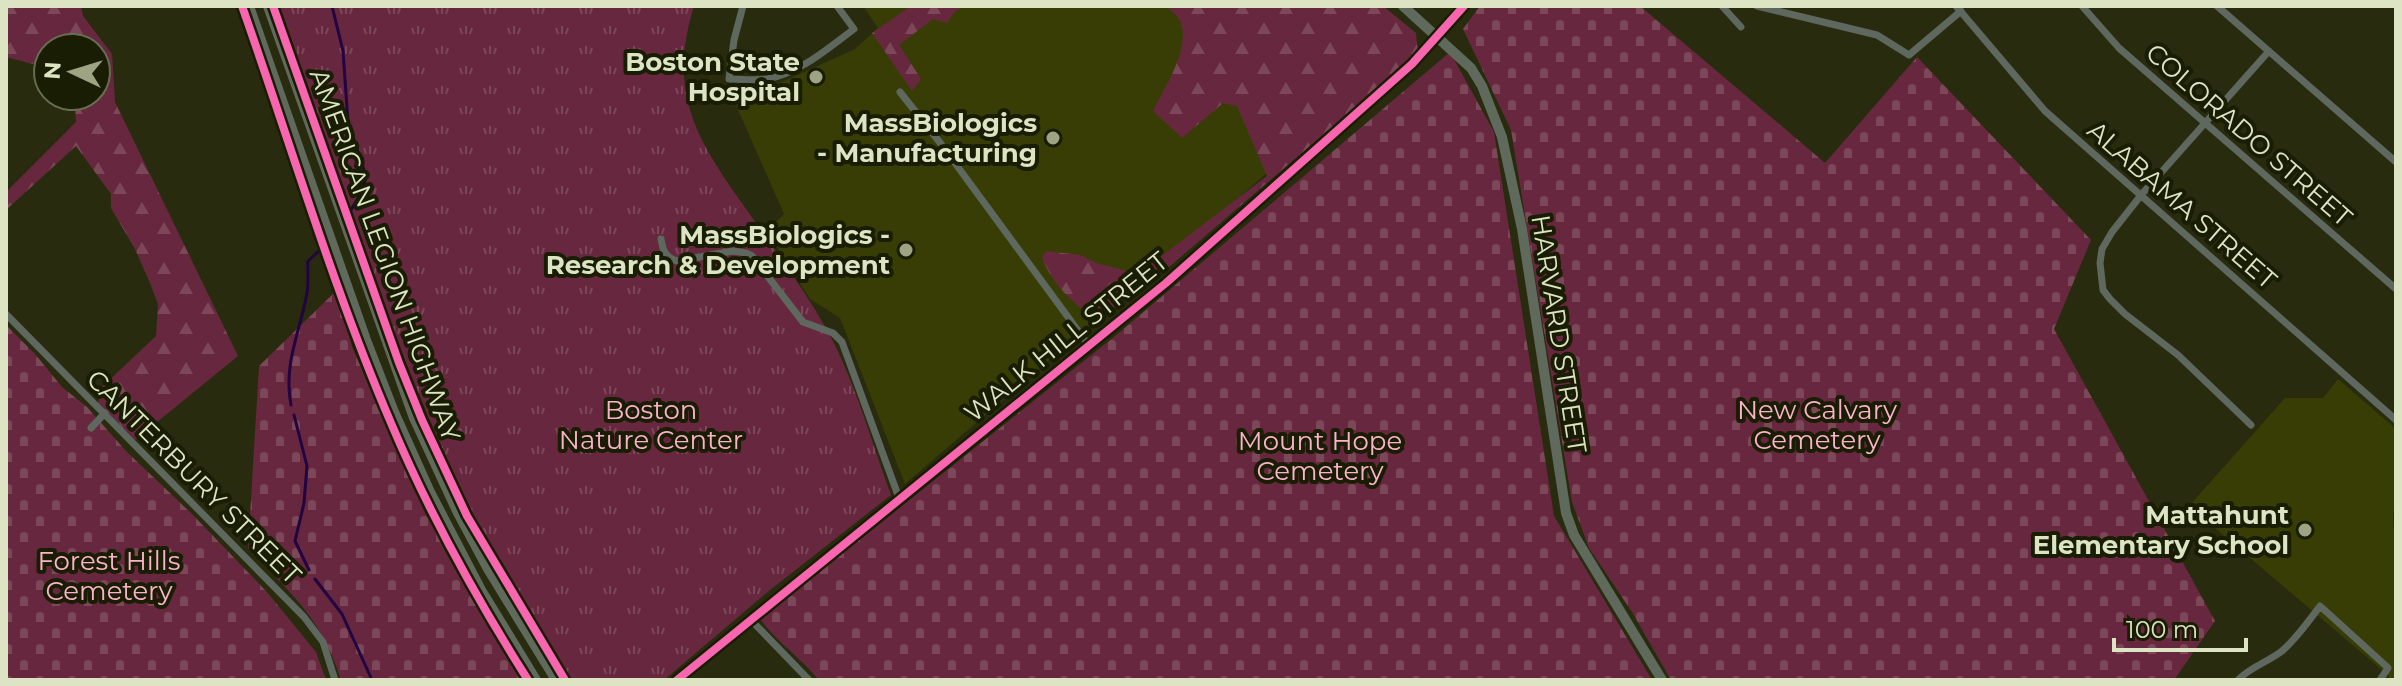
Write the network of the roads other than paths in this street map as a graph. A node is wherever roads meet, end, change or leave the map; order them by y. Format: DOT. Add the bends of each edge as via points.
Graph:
graph roads {
  1 [pos="249,6"];
  2 [pos="268,6"];
  3 [pos="743,6"];
  4 [pos="837,6"];
  5 [pos="1403,6"];
  6 [pos="1464,6"];
  7 [pos="1722,6"];
  8 [pos="1757,6"];
  9 [pos="2082,6"];
  10 [pos="2217,6"];
  11 [pos="1959,9"];
  12 [pos="1414,10"];
  13 [pos="1741,27"];
  14 [pos="1436,36"];
  15 [pos="2269,51"];
  16 [pos="900,92"];
  17 [pos="2204,121"];
  18 [pos="2396,162"];
  19 [pos="2142,194"];
  20 [pos="661,239"];
  21 [pos="2396,289"];
  22 [pos="6,314"];
  23 [pos="1090,347"];
  24 [pos="105,413"];
  25 [pos="2396,420"];
  26 [pos="2251,425"];
  27 [pos="91,428"];
  28 [pos="899,498"];
  29 [pos="750,619"];
  30 [pos="2245,673"];
  31 [pos="335,680"];
  32 [pos="536,680"];
  33 [pos="556,680"];
  34 [pos="677,680"];
  35 [pos="809,680"];
  36 [pos="1662,680"];
  37 [pos="2238,680"];
  38 [pos="2254,680"];
  39 [pos="2380,680"];
  1 -- 32 [label="main road, AMERICAN LEGION HIGHWAY" via="394,412 481,590"];
  2 -- 33 [label="main road, AMERICAN LEGION HIGHWAY" via="414,418 488,569"];
  3 -- 4 [label="street" via="729,79 766,79 795,70 854,29"];
  5 -- 12 [label="main road, HARVARD STREET"];
  6 -- 14 [label="main road, WALK HILL STREET"];
  7 -- 13 [label="street"];
  8 -- 11 [label="street" via="1877,35 1909,55"];
  9 -- 17 [label="street, COLORADO STREET" via="2119,48"];
  10 -- 15 [label="street"];
  11 -- 19 [label="street, ALABAMA STREET" via="2045,111"];
  12 -- 14 [label="main road, HARVARD STREET"];
  14 -- 23 [label="main road, WALK HILL STREET" via="1357,115"];
  14 -- 36 [label="main road, HARVARD STREET" via="1471,68 1502,137 1522,229 1560,486 1574,535"];
  15 -- 17 [label="street"];
  15 -- 18 [label="street"];
  16 -- 23 [label="street"];
  17 -- 19 [label="street"];
  17 -- 21 [label="street, COLORADO STREET"];
  19 -- 25 [label="street, ALABAMA STREET"];
  19 -- 26 [label="street" via="2102,249 2103,290"];
  20 -- 28 [label="street" via="668,258 677,261 733,251 752,256 803,322 842,342"];
  22 -- 24 [label="street, CANTERBURY STREET"];
  23 -- 28 [label="main road, WALK HILL STREET"];
  24 -- 27 [label="street"];
  24 -- 31 [label="street, CANTERBURY STREET" via="304,617 323,642"];
  28 -- 29 [label="main road, WALK HILL STREET"];
  29 -- 34 [label="main road, WALK HILL STREET"];
  29 -- 35 [label="street"];
  30 -- 37 [label="street"];
  30 -- 38 [label="street"];
  30 -- 39 [label="street" via="2297,637 2320,606 2388,668"];
}
